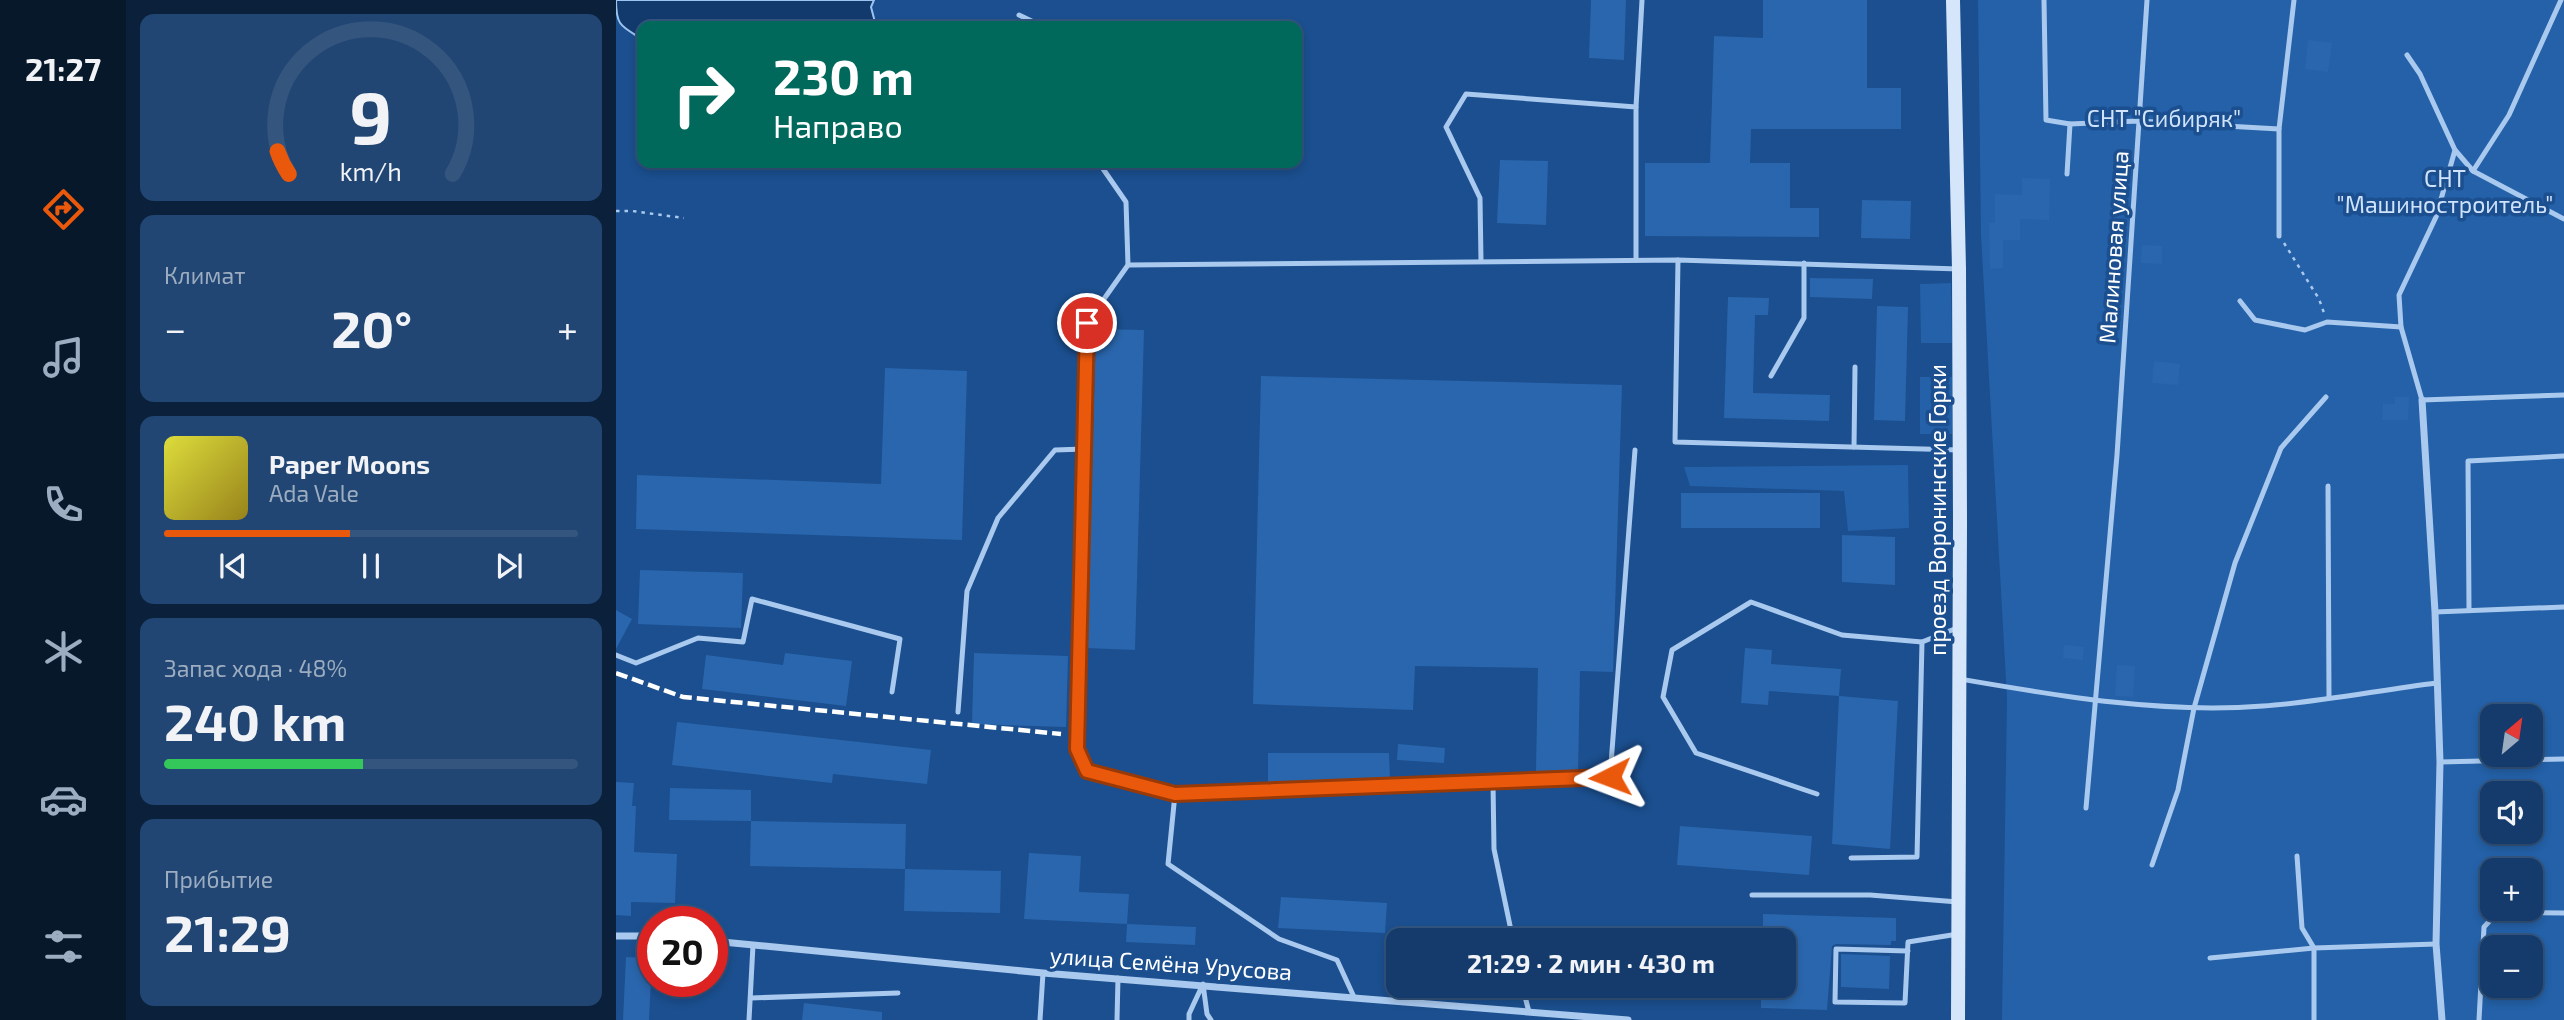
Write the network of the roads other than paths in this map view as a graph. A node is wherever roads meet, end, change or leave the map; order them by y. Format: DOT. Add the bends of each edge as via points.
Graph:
graph roads {
  1 [pos="1642,0"];
  2 [pos="1953,0"];
  3 [pos="2044,0"];
  4 [pos="2147,0"];
  5 [pos="2294,0"];
  6 [pos="2561,0"];
  7 [pos="1019,15"];
  8 [pos="1032,21"];
  9 [pos="2407,55"];
  10 [pos="1636,107"];
  11 [pos="2138,121"];
  12 [pos="2070,124"];
  13 [pos="2279,129"];
  14 [pos="2455,150"];
  15 [pos="1102,168"];
  16 [pos="2473,171"];
  17 [pos="2067,174"];
  18 [pos="2564,219"];
  19 [pos="2279,236"];
  20 [pos="1636,260"];
  21 [pos="1678,260"];
  22 [pos="1481,261"];
  23 [pos="1804,263"];
  24 [pos="1128,265"];
  25 [pos="1959,269"];
  26 [pos="2240,301"];
  27 [pos="2401,327"];
  28 [pos="1855,367"];
  29 [pos="1771,376"];
  30 [pos="2564,395"];
  31 [pos="2326,397"];
  32 [pos="2422,400"];
  33 [pos="1854,447"];
  34 [pos="1084,449"];
  35 [pos="1635,450"];
  36 [pos="1960,450"];
  37 [pos="2564,456"];
  38 [pos="2328,486"];
  39 [pos="2564,607"];
  40 [pos="2469,610"];
  41 [pos="2435,611"];
  42 [pos="1960,626"];
  43 [pos="1922,642"];
  44 [pos="616,655"];
  45 [pos="1960,679"];
  46 [pos="2437,683"];
  47 [pos="892,692"];
  48 [pos="2329,697"];
  49 [pos="2096,701"];
  50 [pos="2194,708"];
  51 [pos="958,712"];
  52 [pos="2564,759"];
  53 [pos="2440,762"];
  54 [pos="1493,783"];
  55 [pos="1175,794"];
  56 [pos="1816,794"];
  57 [pos="2086,808"];
  58 [pos="2297,856"];
  59 [pos="1851,858"];
  60 [pos="2152,865"];
  61 [pos="1752,895"];
  62 [pos="1958,902"];
  63 [pos="2564,913"];
  64 [pos="1510,928"];
  65 [pos="1958,934"];
  66 [pos="616,936"];
  67 [pos="637,936"];
  68 [pos="728,943"];
  69 [pos="2436,944"];
  70 [pos="753,945"];
  71 [pos="2314,948"];
  72 [pos="1908,951"];
  73 [pos="2210,958"];
  74 [pos="1043,973"];
  75 [pos="1118,978"];
  76 [pos="1203,984"];
  77 [pos="898,993"];
  78 [pos="1354,997"];
  79 [pos="751,998"];
  80 [pos="1525,998"];
  81 [pos="1529,1012"];
  82 [pos="1573,1018"];
  83 [pos="749,1020"];
  84 [pos="1040,1020"];
  85 [pos="1117,1020"];
  86 [pos="1189,1020"];
  87 [pos="1211,1020"];
  88 [pos="1628,1020"];
  89 [pos="1958,1020"];
  90 [pos="2314,1020"];
  91 [pos="2442,1020"];
  92 [pos="2479,1020"];
  1 -- 10 [label="lane"];
  2 -- 25 [label="street, проезд Воронинские Горки"];
  3 -- 12 [label="lane" via="2046,120"];
  4 -- 11 [label="lane, Малиновая улица"];
  5 -- 13 [label="lane"];
  6 -- 16 [label="lane" via="2510,115"];
  7 -- 8 [label="lane"];
  9 -- 14 [label="lane"];
  10 -- 20 [label="lane"];
  10 -- 22 [label="lane" via="1466,94 1446,127 1480,198"];
  11 -- 12 [label="lane"];
  11 -- 13 [label="lane"];
  11 -- 49 [label="lane, Малиновая улица"];
  12 -- 17 [label="lane"];
  13 -- 19 [label="lane"];
  14 -- 16 [label="lane"];
  14 -- 27 [label="lane" via="2436,217 2399,295"];
  15 -- 24 [label="lane" via="1126,202"];
  16 -- 18 [label="lane"];
  20 -- 21 [label="lane"];
  20 -- 22 [label="lane"];
  21 -- 23 [label="lane"];
  21 -- 33 [label="lane" via="1675,442"];
  22 -- 24 [label="lane"];
  23 -- 25 [label="lane"];
  23 -- 29 [label="lane" via="1804,318"];
  24 -- 34 [label="lane" via="1087,323"];
  25 -- 36 [label="street, проезд Воронинские Горки"];
  26 -- 27 [label="lane" via="2255,320 2305,330 2327,322"];
  27 -- 32 [label="lane"];
  28 -- 33 [label="lane"];
  30 -- 32 [label="lane"];
  31 -- 50 [label="lane" via="2281,448 2235,563"];
  32 -- 41 [label="street"];
  33 -- 36 [label="lane"];
  34 -- 51 [label="lane" via="1055,450 998,518 967,591"];
  34 -- 55 [label="lane" via="1077,749 1087,771"];
  35 -- 54 [label="lane" via="1610,777"];
  36 -- 42 [label="street, проезд Воронинские Горки"];
  37 -- 40 [label="lane" via="2468,461"];
  38 -- 48 [label="lane"];
  39 -- 40 [label="lane"];
  40 -- 41 [label="lane"];
  41 -- 46 [label="street"];
  42 -- 43 [label="lane"];
  42 -- 45 [label="street, проезд Воронинские Горки"];
  43 -- 56 [label="lane" via="1842,635 1751,602 1672,650 1663,697 1696,753"];
  43 -- 59 [label="lane" via="1917,857"];
  44 -- 47 [label="lane" via="636,663 698,638 743,642 752,599 900,639"];
  45 -- 49 [label="lane"];
  45 -- 62 [label="street, проезд Воронинские Горки"];
  46 -- 48 [label="lane"];
  46 -- 53 [label="street"];
  48 -- 50 [label="lane" via="2263,706"];
  49 -- 50 [label="lane"];
  49 -- 57 [label="lane, Малиновая улица"];
  50 -- 60 [label="lane" via="2178,790"];
  52 -- 53 [label="lane"];
  53 -- 69 [label="street"];
  54 -- 55 [label="lane"];
  54 -- 64 [label="lane" via="1494,849"];
  55 -- 78 [label="lane" via="1168,864 1279,939 1337,960"];
  58 -- 71 [label="lane" via="2302,928"];
  61 -- 62 [label="lane" via="1870,895"];
  62 -- 65 [label="street, проезд Воронинские Горки"];
  63 -- 92 [label="lane" via="2498,912 2484,927"];
  65 -- 72 [label="lane" via="1908,942"];
  65 -- 89 [label="street, проезд Воронинские Горки"];
  66 -- 67 [label="street"];
  68 -- 70 [label="street, улица Семёна Урусова"];
  69 -- 71 [label="lane"];
  69 -- 91 [label="street"];
  70 -- 74 [label="street, улица Семёна Урусова"];
  70 -- 79 [label="lane"];
  71 -- 73 [label="lane"];
  71 -- 90 [label="lane"];
  72 -- 72 [label="lane" via="1905,1003 1835,1002 1836,948"];
  74 -- 75 [label="street, улица Семёна Урусова"];
  74 -- 84 [label="lane"];
  75 -- 76 [label="street, улица Семёна Урусова"];
  75 -- 85 [label="lane"];
  76 -- 78 [label="street, улица Семёна Урусова"];
  76 -- 86 [label="lane"];
  76 -- 87 [label="lane"];
  77 -- 79 [label="lane"];
  78 -- 81 [label="street, улица Семёна Урусова"];
  79 -- 83 [label="lane"];
  80 -- 81 [label="lane"];
  81 -- 82 [label="street, улица Семёна Урусова"];
  82 -- 88 [label="street, улица Семёна Урусова"];
}
